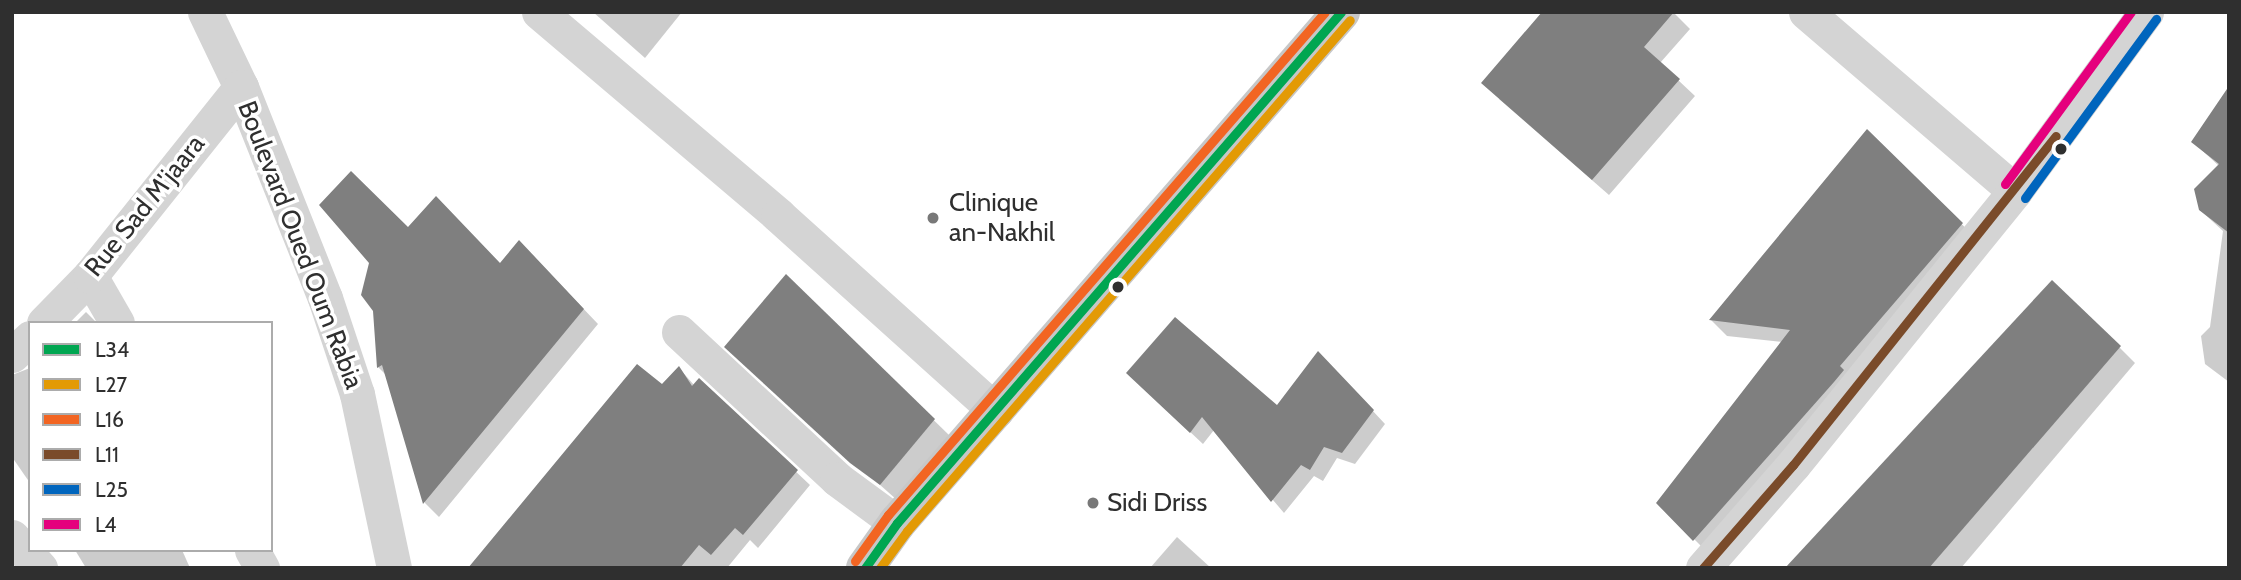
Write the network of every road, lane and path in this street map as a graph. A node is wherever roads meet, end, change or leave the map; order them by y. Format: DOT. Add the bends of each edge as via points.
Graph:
graph roads {
  1 [pos="205,12"];
  2 [pos="539,12"];
  3 [pos="1341,12"];
  4 [pos="1806,12"];
  5 [pos="2146,12"];
  6 [pos="241,86"];
  7 [pos="2015,191"];
  8 [pos="90,276"];
  9 [pos="46,321"];
  10 [pos="116,321"];
  11 [pos="679,332"];
  12 [pos="28,340"];
  13 [pos="12,355"];
  14 [pos="996,411"];
  15 [pos="897,523"];
  16 [pos="12,537"];
  17 [pos="253,552"];
  18 [pos="40,568"];
  19 [pos="262,568"];
  20 [pos="394,568"];
  21 [pos="865,568"];
  22 [pos="1703,568"];
  1 -- 6 [label="street, Boulevard Oued Oum Rabia"];
  2 -- 14 [label="street" via="788,223"];
  3 -- 14 [label="main road"];
  4 -- 7 [label="street"];
  5 -- 7 [label="street"];
  6 -- 8 [label="street, Rue Sad M'jaara"];
  6 -- 20 [label="street, Boulevard Oued Oum Rabia" via="326,298 357,394"];
  7 -- 22 [label="street" via="1793,465"];
  8 -- 9 [label="street, Rue Sad M'jaara"];
  8 -- 10 [label="street"];
  11 -- 15 [label="street" via="837,479"];
  12 -- 13 [label="street"];
  14 -- 15 [label="main road"];
  15 -- 21 [label="main road"];
  16 -- 18 [label="street"];
  17 -- 19 [label="street"];
}
